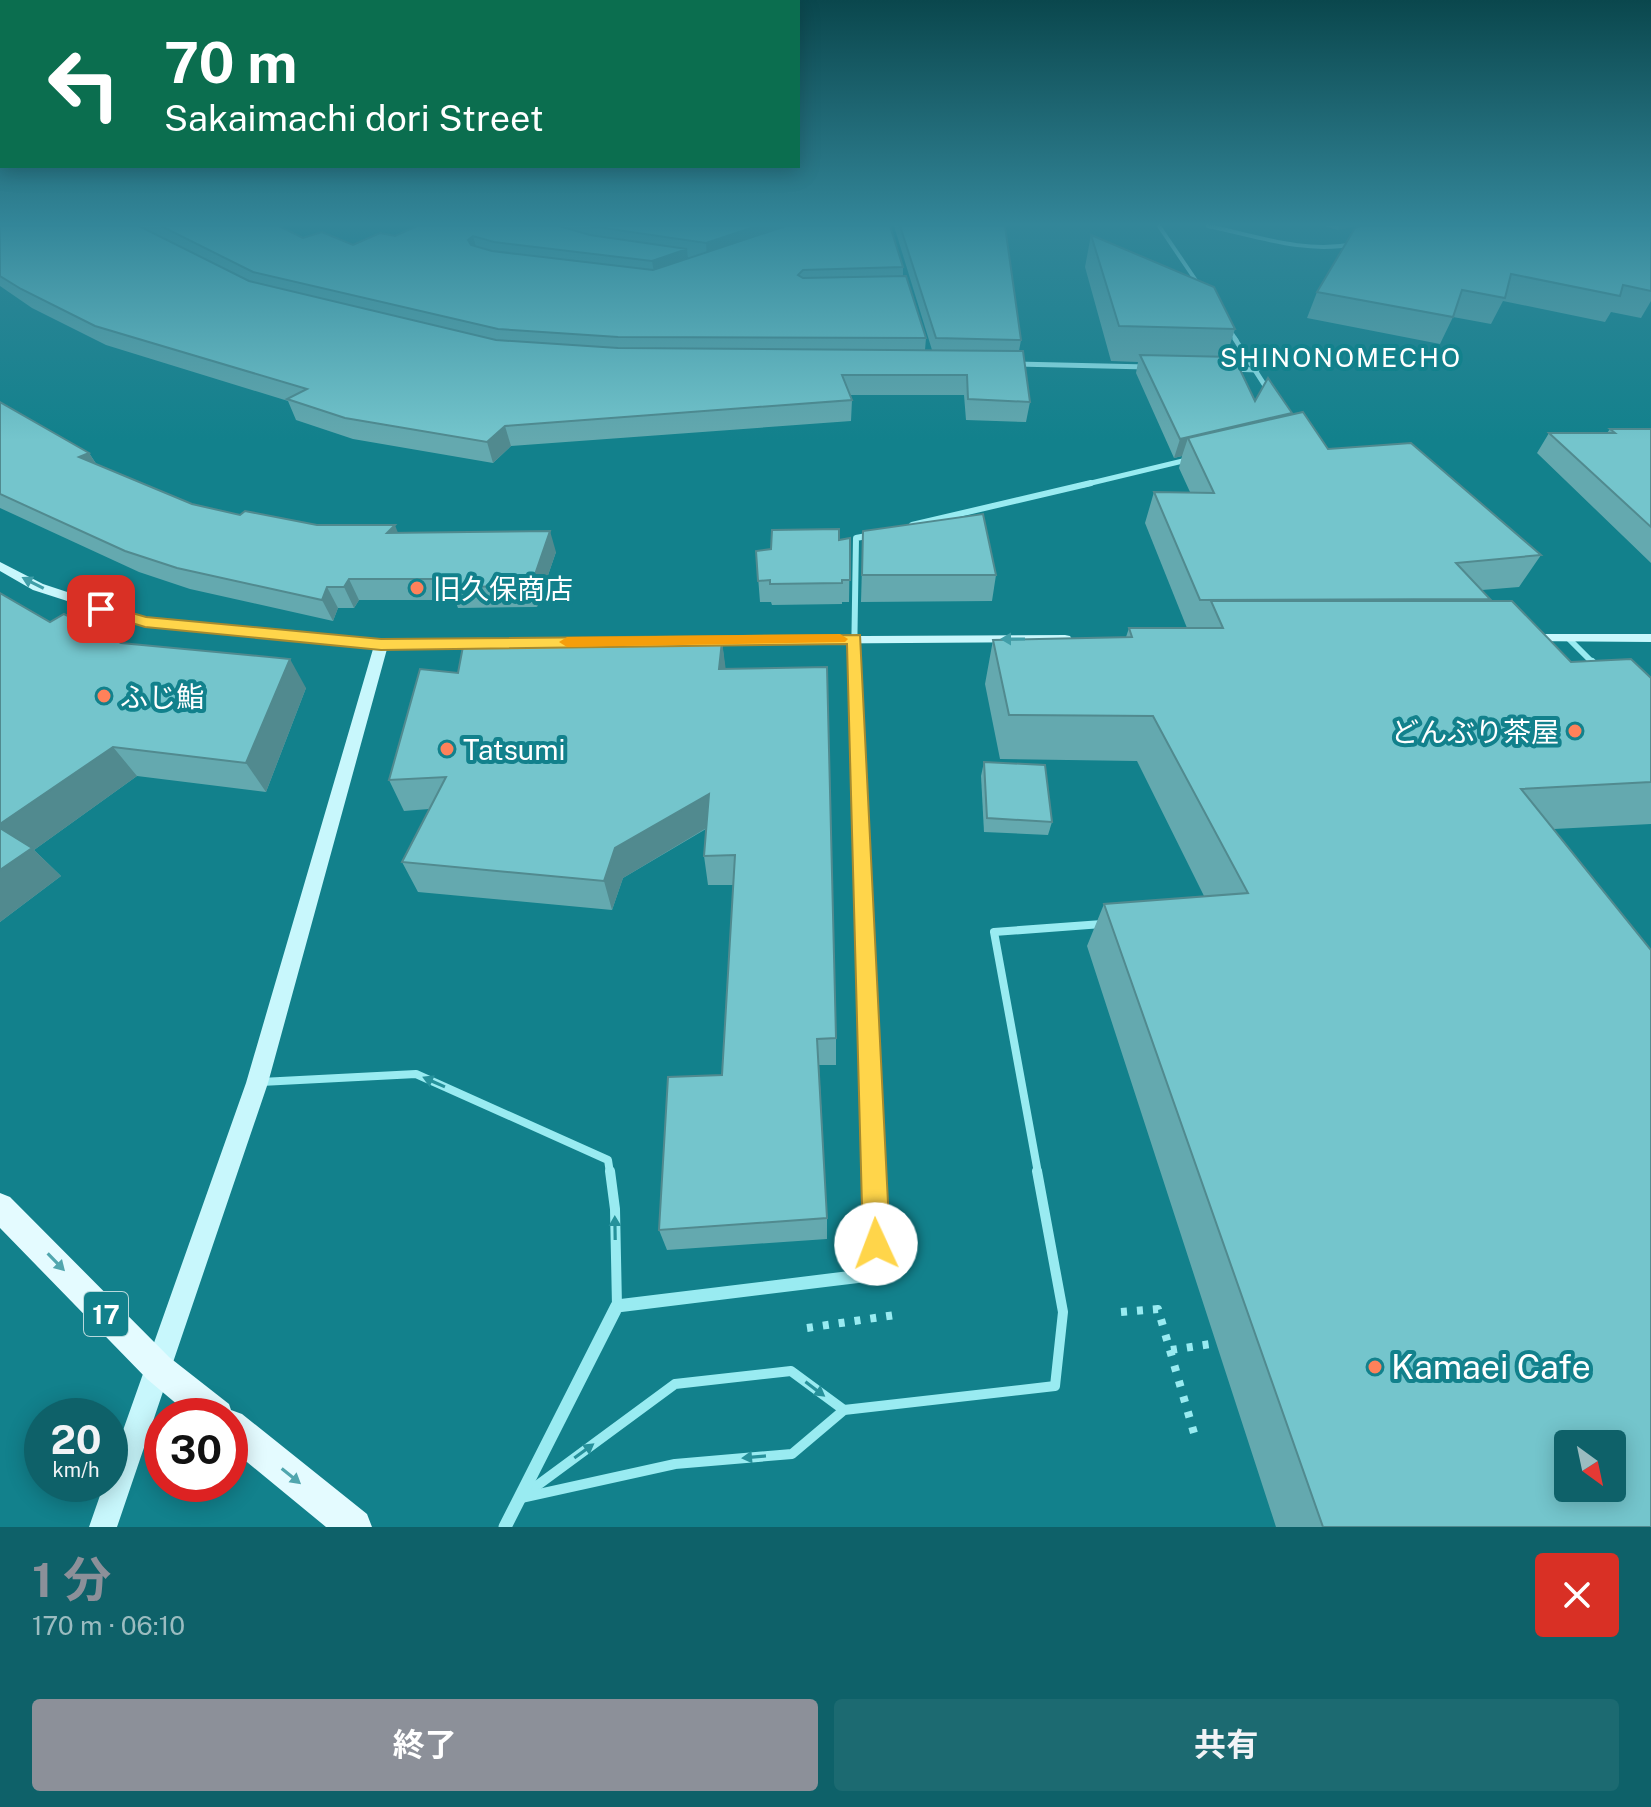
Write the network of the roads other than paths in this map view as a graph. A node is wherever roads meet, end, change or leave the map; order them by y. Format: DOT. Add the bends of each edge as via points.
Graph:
graph roads {
  1 [pos="1221,317"];
  2 [pos="1008,364"];
  3 [pos="1164,368"];
  4 [pos="1226,369"];
  5 [pos="1257,370"];
  6 [pos="1271,396"];
  7 [pos="1202,456"];
  8 [pos="901,528"];
  9 [pos="886,531"];
  10 [pos="0,566"];
  11 [pos="1521,638"];
  12 [pos="1568,638"];
  13 [pos="1651,638"];
  14 [pos="855,639"];
  15 [pos="1077,639"];
  16 [pos="602,641"];
  17 [pos="507,643"];
  18 [pos="381,645"];
  19 [pos="1602,672"];
  20 [pos="1114,923"];
  21 [pos="257,1083"];
  22 [pos="0,1207"];
  23 [pos="617,1306"];
  24 [pos="158,1368"];
  25 [pos="195,1398"];
  26 [pos="844,1410"];
  27 [pos="248,1441"];
  28 [pos="521,1498"];
  29 [pos="103,1527"];
  30 [pos="354,1527"];
  31 [pos="505,1527"];
  1 -- 5 [label="street"];
  2 -- 3 [label="street"];
  4 -- 5 [label="street"];
  5 -- 6 [label="street"];
  7 -- 8 [label="street"];
  9 -- 14 [label="street" via="856,538"];
  18 -- 10 [label="street, one-way" via="145,622 38,587"];
  11 -- 12 [label="street"];
  12 -- 13 [label="street"];
  12 -- 19 [label="street"];
  15 -- 14 [label="street, one-way"];
  14 -- 16 [label="street"];
  14 -- 23 [label="street" via="878,1274"];
  17 -- 18 [label="street"];
  18 -- 21 [label="street"];
  20 -- 26 [label="lane" via="994,932 1063,1312 1055,1386"];
  23 -- 21 [label="lane, one-way" via="608,1160 416,1074"];
  21 -- 24 [label="street"];
  22 -- 24 [label="main road, 17, one-way"];
  23 -- 28 [label="street"];
  24 -- 25 [label="main road, 17"];
  24 -- 29 [label="street"];
  26 -- 28 [label="lane, one-way" via="792,1454 675,1464"];
  28 -- 26 [label="lane, one-way" via="675,1384 791,1371"];
  27 -- 30 [label="main road, one-way"];
  28 -- 31 [label="street"];
}
